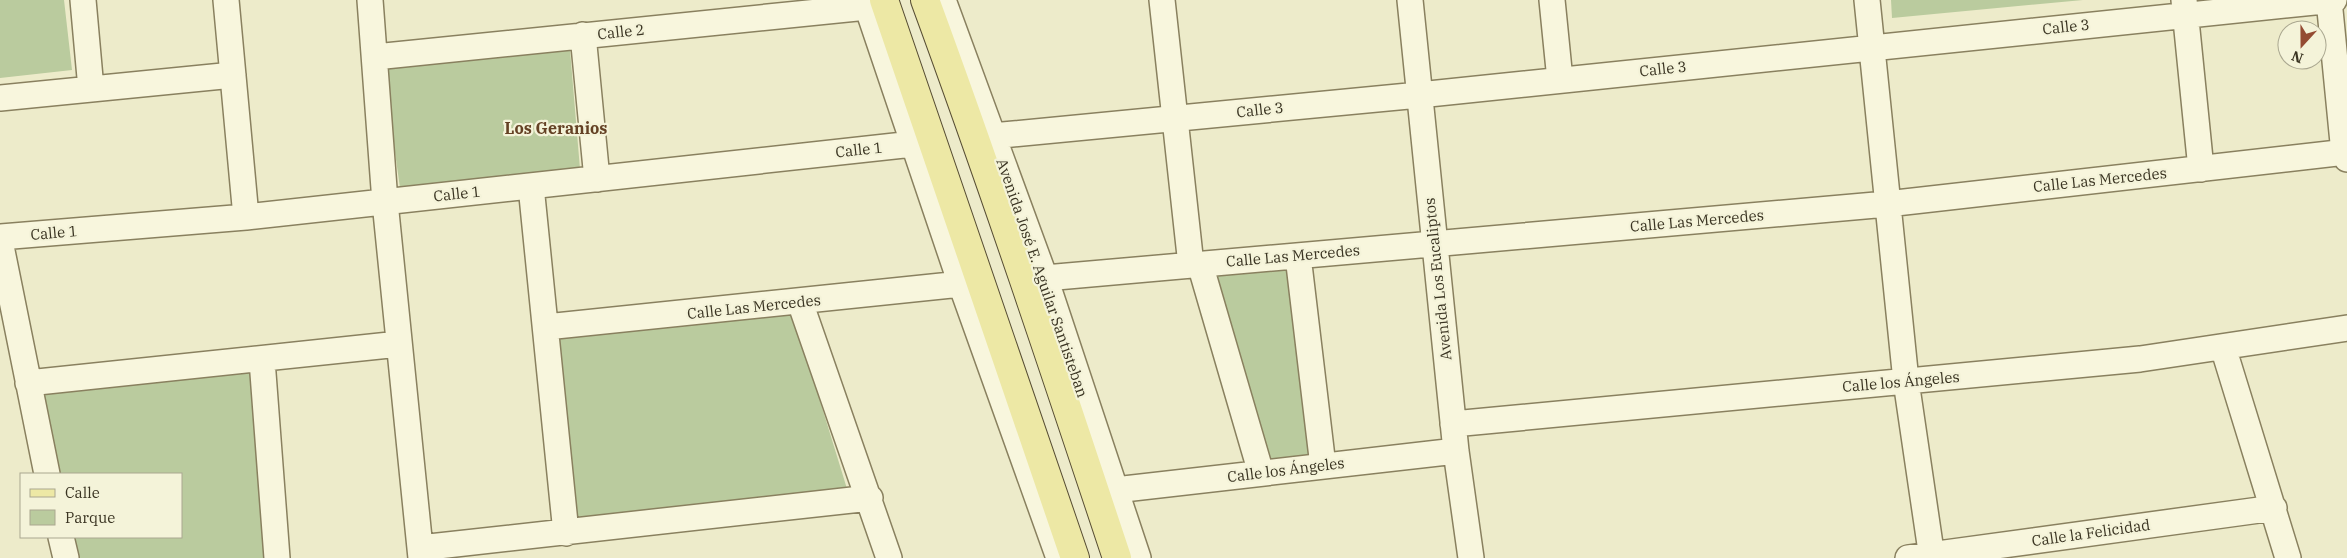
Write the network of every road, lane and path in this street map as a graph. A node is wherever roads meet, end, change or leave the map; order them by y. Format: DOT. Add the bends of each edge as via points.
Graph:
graph roads {
  1 [pos="83,0"];
  2 [pos="226,0"];
  3 [pos="370,0"];
  4 [pos="925,0"];
  5 [pos="943,0"];
  6 [pos="1162,0"];
  7 [pos="1410,0"];
  8 [pos="1552,0"];
  9 [pos="1867,0"];
  10 [pos="2329,0"];
  11 [pos="2334,0"];
  12 [pos="872,2"];
  13 [pos="2185,8"];
  14 [pos="583,35"];
  15 [pos="1872,47"];
  16 [pos="374,56"];
  17 [pos="233,75"];
  18 [pos="1560,80"];
  19 [pos="91,89"];
  20 [pos="1419,95"];
  21 [pos="0,98"];
  22 [pos="1175,118"];
  23 [pos="992,136"];
  24 [pos="913,144"];
  25 [pos="2346,155"];
  26 [pos="2201,169"];
  27 [pos="597,179"];
  28 [pos="532,186"];
  29 [pos="385,202"];
  30 [pos="1887,204"];
  31 [pos="246,217"];
  32 [pos="0,239"];
  33 [pos="1434,244"];
  34 [pos="1298,256"];
  35 [pos="1196,265"];
  36 [pos="1045,278"];
  37 [pos="961,284"];
  38 [pos="800,302"];
  39 [pos="546,327"];
  40 [pos="2347,328"];
  41 [pos="399,344"];
  42 [pos="2223,347"];
  43 [pos="262,360"];
  44 [pos="1906,381"];
  45 [pos="28,384"];
  46 [pos="1453,424"];
  47 [pos="1456,451"];
  48 [pos="1323,466"];
  49 [pos="47,473"];
  50 [pos="1261,473"];
  51 [pos="1115,490"];
  52 [pos="870,498"];
  53 [pos="2274,508"];
  54 [pos="566,533"];
  55 [pos="61,538"];
  56 [pos="420,553"];
  57 [pos="1923,557"];
  58 [pos="66,558"];
  59 [pos="277,558"];
  60 [pos="889,558"];
  61 [pos="1059,558"];
  62 [pos="1075,558"];
  63 [pos="1117,558"];
  64 [pos="1138,558"];
  65 [pos="1471,558"];
  66 [pos="2288,558"];
  1 -- 19 [label="street"];
  2 -- 17 [label="street"];
  3 -- 16 [label="street"];
  4 -- 63 [label="main road, Avenida José E. Aguilar Santisteban" via="1025,280"];
  5 -- 23 [label="street, Avenida José E. Aguilar Santisteban"];
  6 -- 22 [label="street"];
  7 -- 20 [label="street, Avenida Los Eucaliptos"];
  8 -- 18 [label="street"];
  9 -- 15 [label="street"];
  10 -- 11 [label="street, Calle 3"];
  10 -- 13 [label="street, Calle 3"];
  10 -- 25 [label="street"];
  12 -- 14 [label="street, Calle 2"];
  12 -- 24 [label="street"];
  12 -- 62 [label="main road"];
  13 -- 15 [label="street, Calle 3"];
  13 -- 26 [label="street"];
  14 -- 16 [label="street, Calle 2"];
  14 -- 27 [label="street"];
  15 -- 18 [label="street, Calle 3"];
  15 -- 30 [label="street"];
  16 -- 29 [label="street"];
  17 -- 19 [label="street"];
  17 -- 31 [label="street"];
  18 -- 20 [label="street, Calle 3"];
  19 -- 21 [label="street"];
  20 -- 22 [label="street, Calle 3"];
  20 -- 33 [label="street, Avenida Los Eucaliptos"];
  22 -- 23 [label="street, Calle 3"];
  22 -- 35 [label="street"];
  23 -- 36 [label="street, Avenida José E. Aguilar Santisteban"];
  24 -- 27 [label="street, Calle 1"];
  24 -- 37 [label="street"];
  25 -- 26 [label="street, Calle Las Mercedes"];
  26 -- 30 [label="street, Calle Las Mercedes"];
  27 -- 28 [label="street, Calle 1"];
  28 -- 29 [label="street, Calle 1"];
  28 -- 39 [label="street"];
  29 -- 31 [label="street, Calle 1"];
  29 -- 41 [label="street"];
  30 -- 33 [label="street, Calle Las Mercedes"];
  30 -- 44 [label="street"];
  31 -- 32 [label="street, Calle 1"];
  32 -- 45 [label="street"];
  33 -- 34 [label="street, Calle Las Mercedes"];
  33 -- 46 [label="street, Avenida Los Eucaliptos"];
  34 -- 35 [label="street, Calle Las Mercedes"];
  34 -- 48 [label="street"];
  35 -- 36 [label="street, Calle Las Mercedes"];
  35 -- 50 [label="street"];
  36 -- 51 [label="street, Avenida José E. Aguilar Santisteban"];
  37 -- 38 [label="street, Calle Las Mercedes"];
  37 -- 61 [label="street"];
  38 -- 39 [label="street, Calle Las Mercedes"];
  38 -- 52 [label="street"];
  39 -- 54 [label="street"];
  40 -- 42 [label="street, Calle los Ángeles"];
  41 -- 43 [label="street"];
  41 -- 56 [label="street"];
  42 -- 44 [label="street, Calle los Ángeles" via="2140,359"];
  42 -- 53 [label="street"];
  43 -- 45 [label="street"];
  43 -- 59 [label="street"];
  44 -- 46 [label="street, Calle los Ángeles"];
  44 -- 57 [label="street"];
  45 -- 49 [label="street"];
  46 -- 47 [label="street, Avenida Los Eucaliptos"];
  47 -- 48 [label="street, Calle los Ángeles"];
  47 -- 65 [label="street, Avenida Los Eucaliptos"];
  48 -- 50 [label="street, Calle los Ángeles"];
  50 -- 51 [label="street, Calle los Ángeles"];
  51 -- 64 [label="street, Avenida José E. Aguilar Santisteban"];
  52 -- 54 [label="street"];
  52 -- 60 [label="street"];
  53 -- 57 [label="street, Calle la Felicidad"];
  53 -- 66 [label="street"];
  54 -- 56 [label="street"];
  55 -- 58 [label="street"];
}
